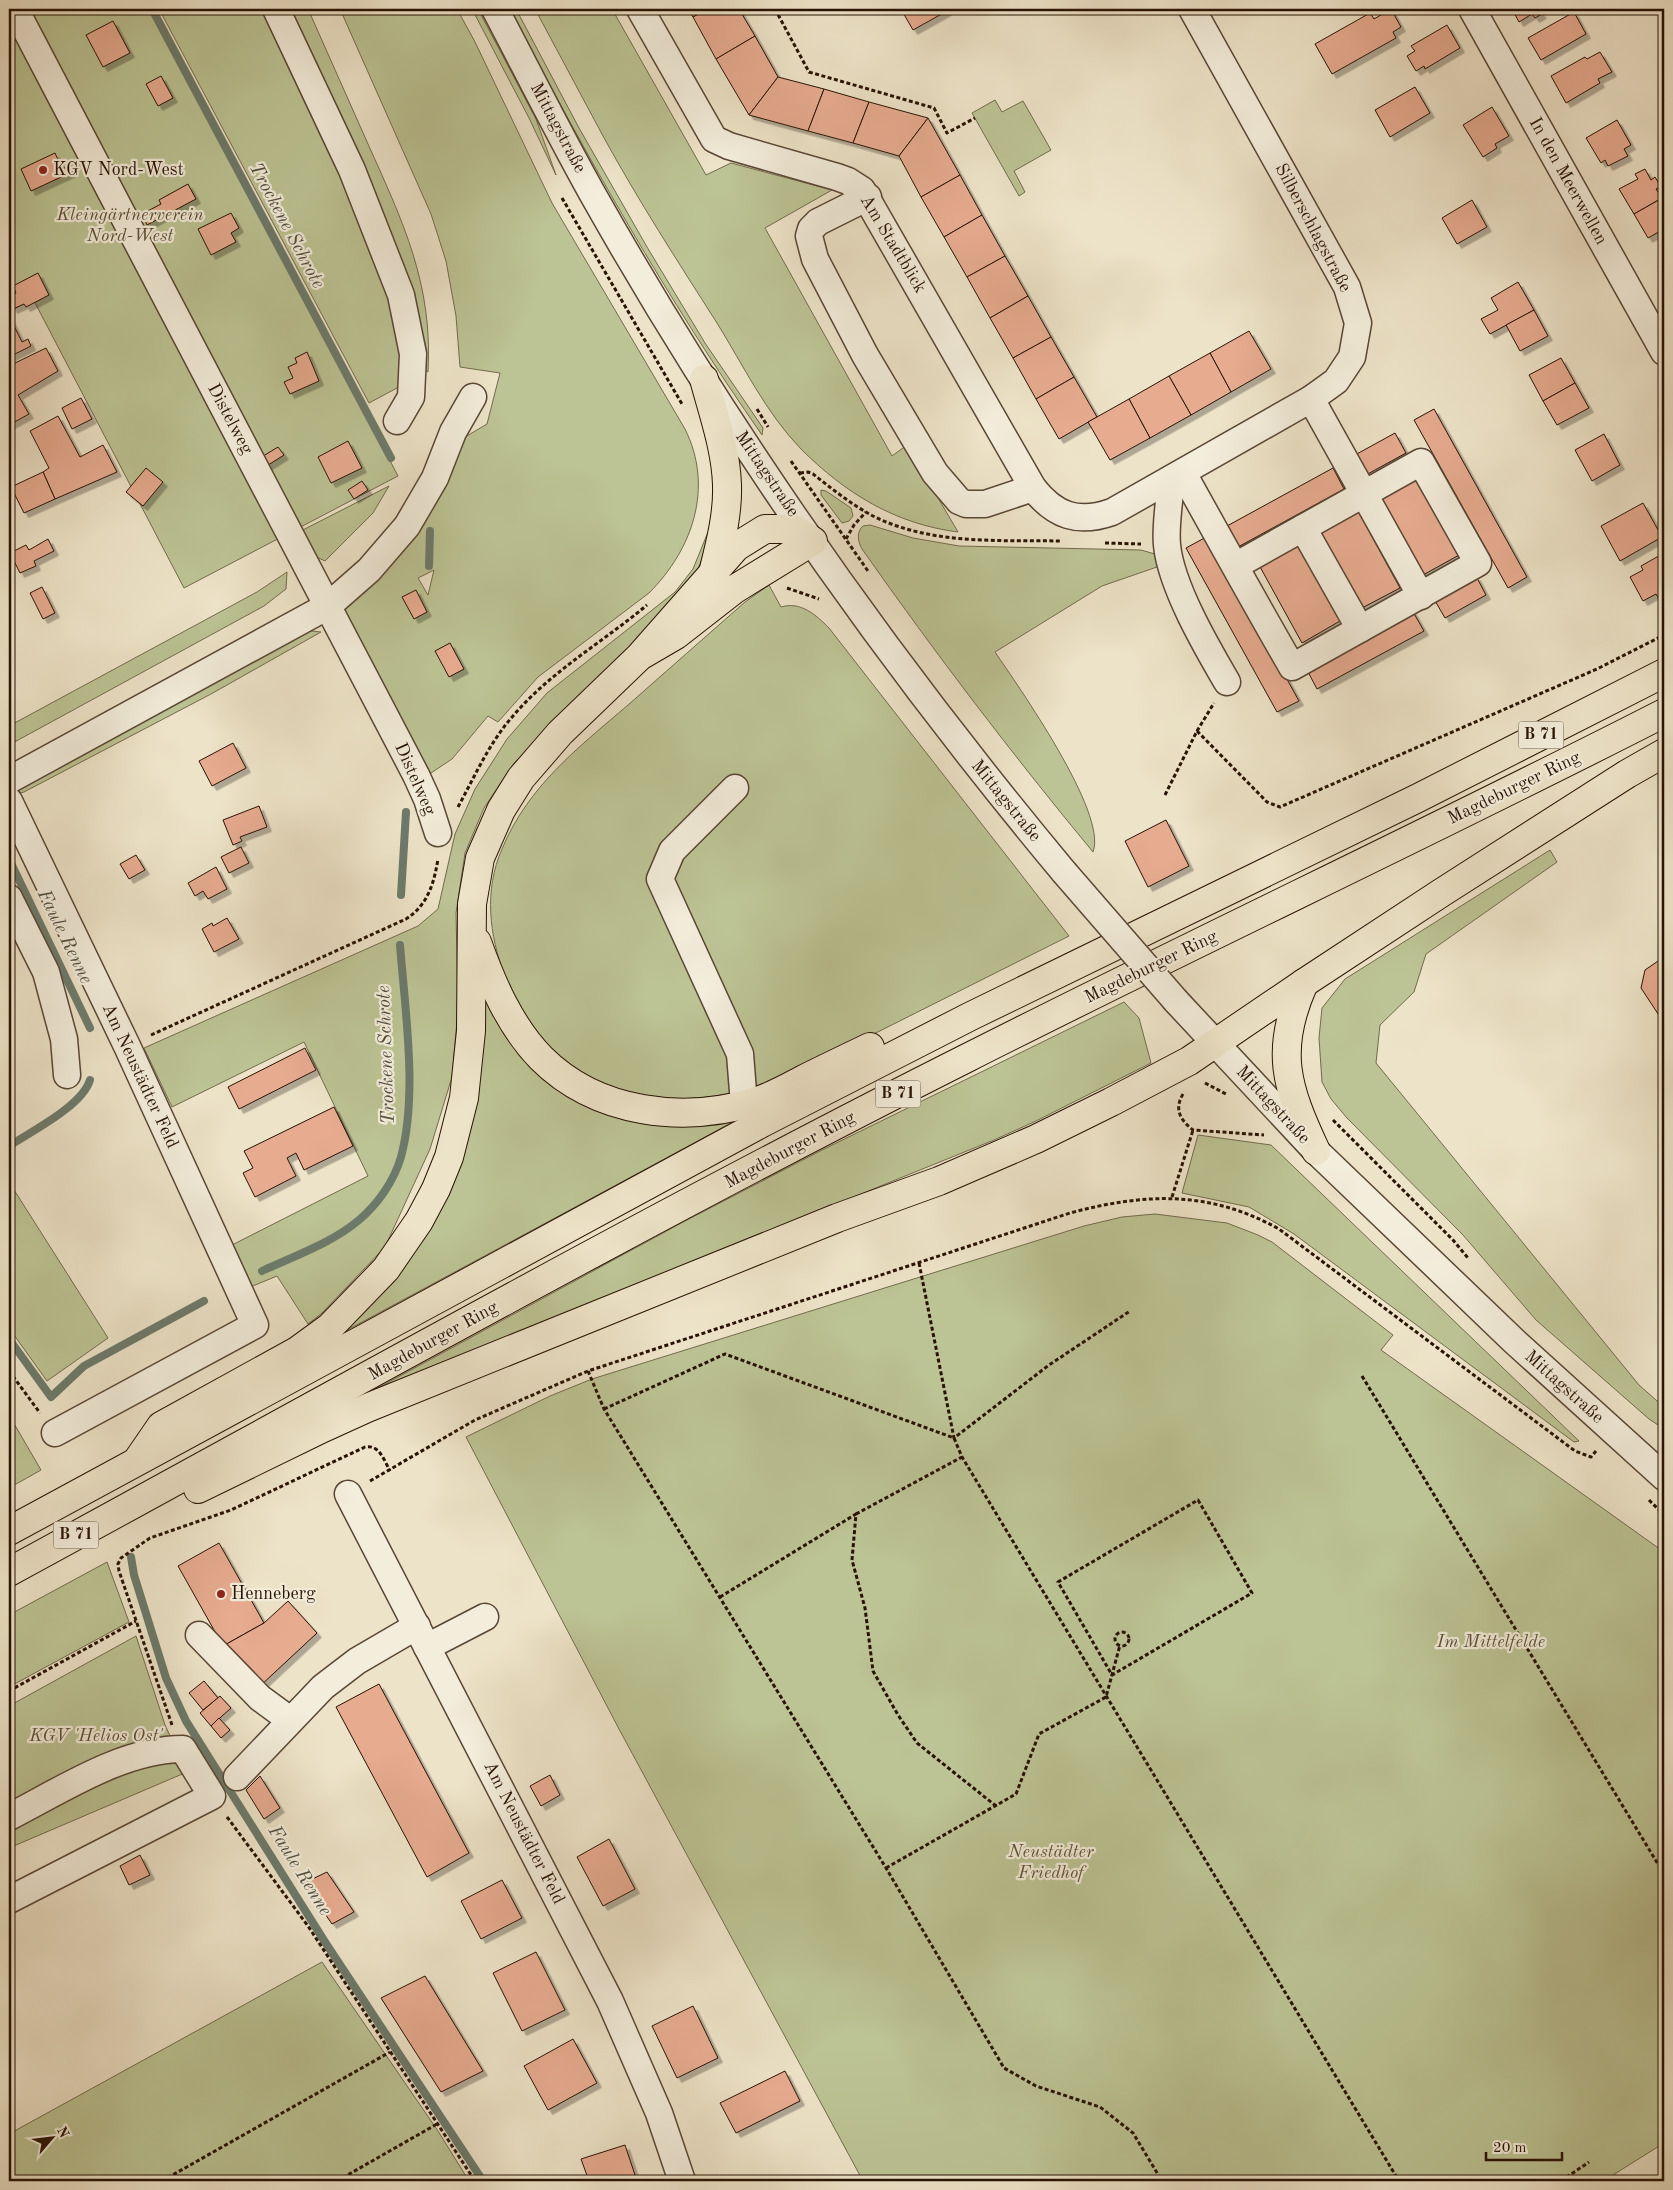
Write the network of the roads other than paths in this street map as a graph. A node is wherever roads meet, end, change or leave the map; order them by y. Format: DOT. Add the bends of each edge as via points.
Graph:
graph roads {
  1 [pos="15,9"];
  2 [pos="276,9"];
  3 [pos="495,9"];
  4 [pos="640,9"];
  5 [pos="1192,9"];
  6 [pos="1472,9"];
  7 [pos="868,197"];
  8 [pos="1664,352"];
  9 [pos="704,379"];
  10 [pos="473,397"];
  11 [pos="1311,399"];
  12 [pos="397,420"];
  13 [pos="1177,476"];
  14 [pos="1033,488"];
  15 [pos="1364,494"];
  16 [pos="1080,518"];
  17 [pos="1303,528"];
  18 [pos="813,541"];
  19 [pos="1235,566"];
  20 [pos="714,571"];
  21 [pos="1421,596"];
  22 [pos="328,606"];
  23 [pos="1360,629"];
  24 [pos="640,656"];
  25 [pos="1664,673"];
  26 [pos="1227,682"];
  27 [pos="1664,713"];
  28 [pos="1664,753"];
  29 [pos="9,780"];
  30 [pos="735,788"];
  31 [pos="9,801"];
  32 [pos="438,833"];
  33 [pos="9,898"];
  34 [pos="472,924"];
  35 [pos="1304,983"];
  36 [pos="971,1016"];
  37 [pos="1216,1044"];
  38 [pos="67,1075"];
  39 [pos="744,1104"];
  40 [pos="1316,1151"];
  41 [pos="55,1433"];
  42 [pos="137,1461"];
  43 [pos="1664,1478"];
  44 [pos="348,1494"];
  45 [pos="143,1499"];
  46 [pos="9,1531"];
  47 [pos="9,1572"];
  48 [pos="485,1617"];
  49 [pos="199,1635"];
  50 [pos="422,1636"];
  51 [pos="290,1720"];
  52 [pos="237,1777"];
  53 [pos="9,1817"];
  54 [pos="9,1900"];
  55 [pos="682,2181"];
  1 -- 22 [label="street, Distelweg"];
  2 -- 12 [label="street" via="352,170 401,294 413,354 410,397"];
  3 -- 9 [label="street, Mittagstraße" via="592,192"];
  4 -- 7 [label="street, Am Stadtblick" via="714,139 848,181"];
  5 -- 11 [label="street, Silberschlagstraße" via="1347,287 1358,323 1352,357 1336,381"];
  6 -- 8 [label="street, In den Meerwellen"];
  7 -- 14 [label="street, Am Stadtblick"];
  7 -- 14 [label="street" via="818,222 809,236 815,259 865,355 935,473 959,501 985,504"];
  9 -- 18 [label="street, Mittagstraße"];
  9 -- 20 [label="highway" via="724,456 727,484 725,520"];
  10 -- 22 [label="street" via="453,432 436,478 407,526 369,570"];
  11 -- 13 [label="street, Silberschlagstraße"];
  11 -- 15 [label="street"];
  13 -- 16 [label="street, Silberschlagstraße" via="1112,512"];
  13 -- 19 [label="street"];
  13 -- 26 [label="street" via="1167,544 1173,574 1203,642"];
  14 -- 16 [label="street, Am Stadtblick" via="1054,510"];
  15 -- 17 [label="street"];
  15 -- 21 [label="street"];
  15 -- 21 [label="street" via="1421,462 1478,563"];
  17 -- 19 [label="street"];
  17 -- 23 [label="street"];
  18 -- 20 [label="highway" via="794,529 765,529 736,547"];
  18 -- 24 [label="highway" via="735,589 676,635"];
  18 -- 37 [label="street, Mittagstraße, bridge" via="982,771 1064,872"];
  19 -- 23 [label="street" via="1292,668"];
  20 -- 24 [label="highway"];
  21 -- 23 [label="street"];
  22 -- 29 [label="street"];
  22 -- 32 [label="street, Distelweg" via="416,775"];
  24 -- 34 [label="highway" via="560,732 511,794 480,858"];
  25 -- 36 [label="highway, Magdeburger Ring / B 71" via="1418,798"];
  27 -- 45 [label="highway, Magdeburger Ring / B 71" via="950,1067 620,1240"];
  28 -- 35 [label="highway"];
  30 -- 39 [label="street" via="672,851 660,878 740,1054"];
  31 -- 41 [label="street, Am Neustädter Feld" via="127,1046 255,1325"];
  33 -- 38 [label="street" via="46,972 64,1039"];
  34 -- 39 [label="highway" via="488,972 510,1017 541,1058 562,1076 601,1097 651,1112 690,1113"];
  34 -- 42 [label="highway" via="471,1031 464,1098 449,1156 436,1190 412,1234 376,1280 330,1327 297,1351 162,1426"];
  35 -- 37 [label="highway"];
  35 -- 40 [label="highway" via="1293,1007 1286,1050 1290,1088"];
  36 -- 39 [label="highway" via="928,1018 773,1094"];
  36 -- 42 [label="highway, Magdeburger Ring / B 71" via="762,1123"];
  37 -- 40 [label="street, Mittagstraße"];
  37 -- 45 [label="highway" via="1111,1102 997,1156 367,1408 180,1498"];
  40 -- 43 [label="street, Mittagstraße" via="1514,1341"];
  42 -- 46 [label="highway, Magdeburger Ring / B 71"];
  44 -- 50 [label="street, Am Neustädter Feld"];
  45 -- 47 [label="highway, Magdeburger Ring / B 71"];
  48 -- 50 [label="street"];
  49 -- 51 [label="street" via="260,1698"];
  50 -- 51 [label="street" via="357,1661"];
  50 -- 55 [label="street, Am Neustädter Feld" via="610,2000 656,2106"];
  51 -- 52 [label="street"];
  53 -- 54 [label="street" via="121,1762 147,1754 183,1750 212,1796"];
}
